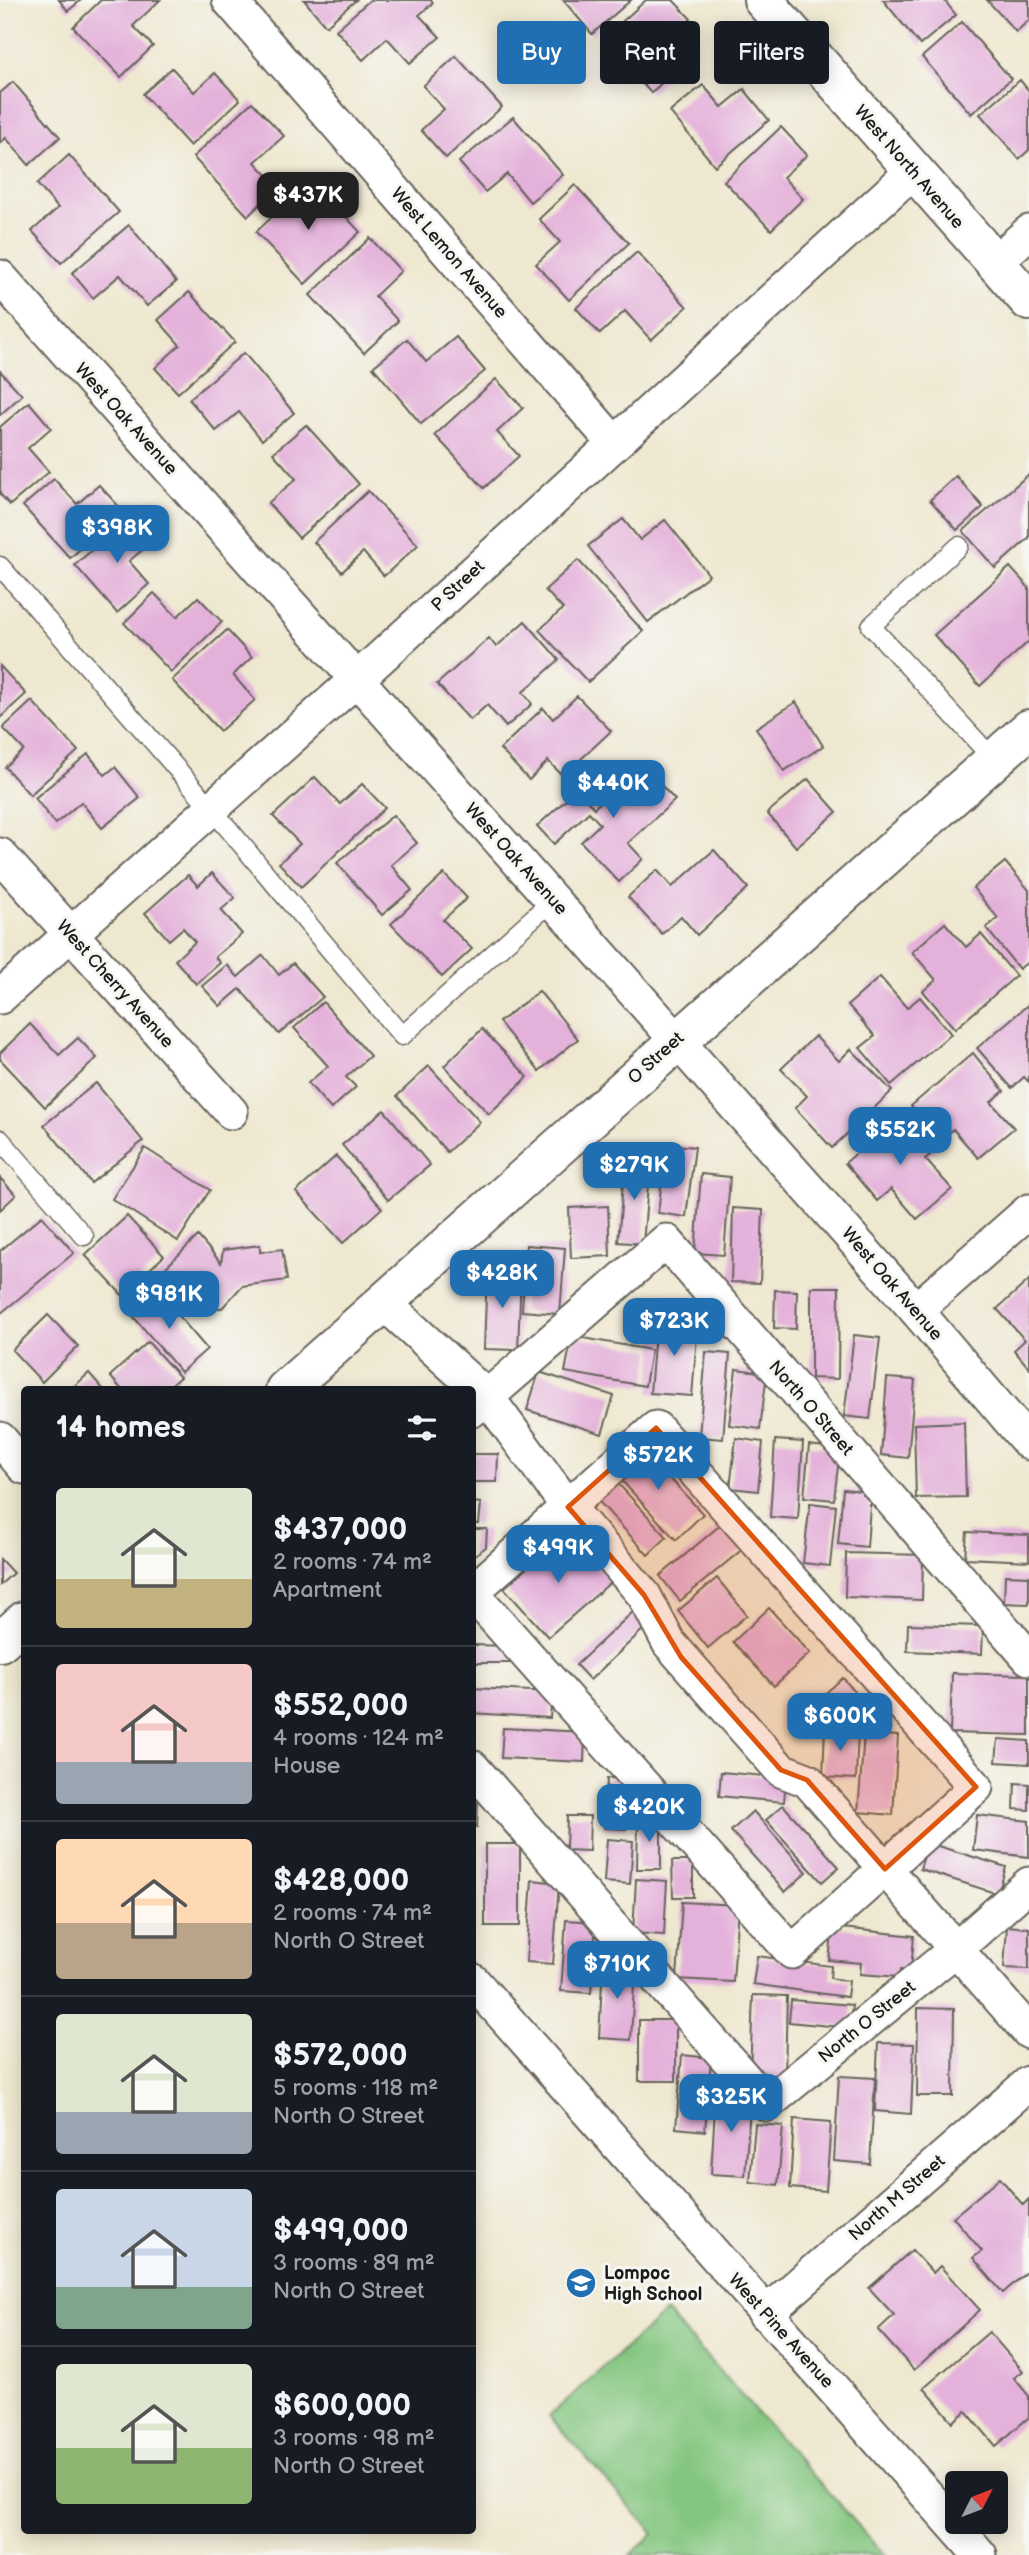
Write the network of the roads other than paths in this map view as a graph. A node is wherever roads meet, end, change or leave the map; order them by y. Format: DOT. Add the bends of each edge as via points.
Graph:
graph roads {
  1 [pos="229,0"];
  2 [pos="763,0"];
  3 [pos="913,172"];
  4 [pos="1029,232"];
  5 [pos="994,263"];
  6 [pos="0,277"];
  7 [pos="1029,301"];
  8 [pos="614,443"];
  9 [pos="959,546"];
  10 [pos="0,566"];
  11 [pos="357,679"];
  12 [pos="1029,729"];
  13 [pos="994,760"];
  14 [pos="211,808"];
  15 [pos="0,855"];
  16 [pos="553,900"];
  17 [pos="71,936"];
  18 [pos="0,997"];
  19 [pos="676,1039"];
  20 [pos="231,1112"];
  21 [pos="0,1139"];
  22 [pos="1029,1211"];
  23 [pos="84,1236"];
  24 [pos="383,1302"];
  25 [pos="916,1310"];
  26 [pos="289,1386"];
  27 [pos="463,1386"];
  28 [pos="480,1404"];
  29 [pos="0,1439"];
  30 [pos="1029,1443"];
  31 [pos="21,1464"];
  32 [pos="568,1507"];
  33 [pos="476,1588"];
  34 [pos="476,1596"];
  35 [pos="21,1624"];
  36 [pos="0,1642"];
  37 [pos="1029,1658"];
  38 [pos="476,1772"];
  39 [pos="885,1869"];
  40 [pos="1029,1884"];
  41 [pos="956,1949"];
  42 [pos="476,1985"];
  43 [pos="1029,2032"];
  44 [pos="1029,2083"];
  45 [pos="765,2314"];
  46 [pos="980,2555"];
  1 -- 8 [label="street, West Lemon Avenue"];
  2 -- 3 [label="street, West North Avenue"];
  3 -- 5 [label="street, West North Avenue"];
  3 -- 8 [label="street, P Street"];
  4 -- 5 [label="street"];
  5 -- 7 [label="street, West North Avenue"];
  6 -- 11 [label="street, West Oak Avenue"];
  8 -- 11 [label="street, P Street"];
  9 -- 13 [label="lane" via="871,626"];
  10 -- 14 [label="lane"];
  11 -- 14 [label="street, P Street"];
  11 -- 16 [label="street, West Oak Avenue"];
  12 -- 13 [label="street, O Street"];
  13 -- 19 [label="street, O Street"];
  14 -- 16 [label="lane" via="402,1036"];
  14 -- 17 [label="street, P Street"];
  15 -- 17 [label="street, West Cherry Avenue"];
  16 -- 19 [label="street, West Oak Avenue"];
  17 -- 18 [label="street, P Street"];
  17 -- 20 [label="street, West Cherry Avenue"];
  19 -- 24 [label="street, O Street"];
  19 -- 25 [label="street, West Oak Avenue"];
  21 -- 23 [label="lane"];
  22 -- 25 [label="street"];
  24 -- 26 [label="street, O Street"];
  24 -- 27 [label="street"];
  25 -- 30 [label="street, West Oak Avenue"];
  28 -- 32 [label="street"];
  28 -- 37 [label="street, North O Street" via="666,1241"];
  29 -- 31 [label="street"];
  32 -- 33 [label="street"];
  32 -- 39 [label="street" via="645,1595 681,1657 781,1770 807,1780"];
  32 -- 39 [label="street" via="656,1428 976,1787"];
  34 -- 39 [label="street" via="792,1952"];
  35 -- 36 [label="street"];
  38 -- 41 [label="street, North O Street" via="767,2104"];
  39 -- 41 [label="street"];
  40 -- 41 [label="street"];
  41 -- 43 [label="street"];
  42 -- 45 [label="street, West Pine Avenue"];
  44 -- 45 [label="street, North M Street"];
  45 -- 46 [label="street, West Pine Avenue"];
}
